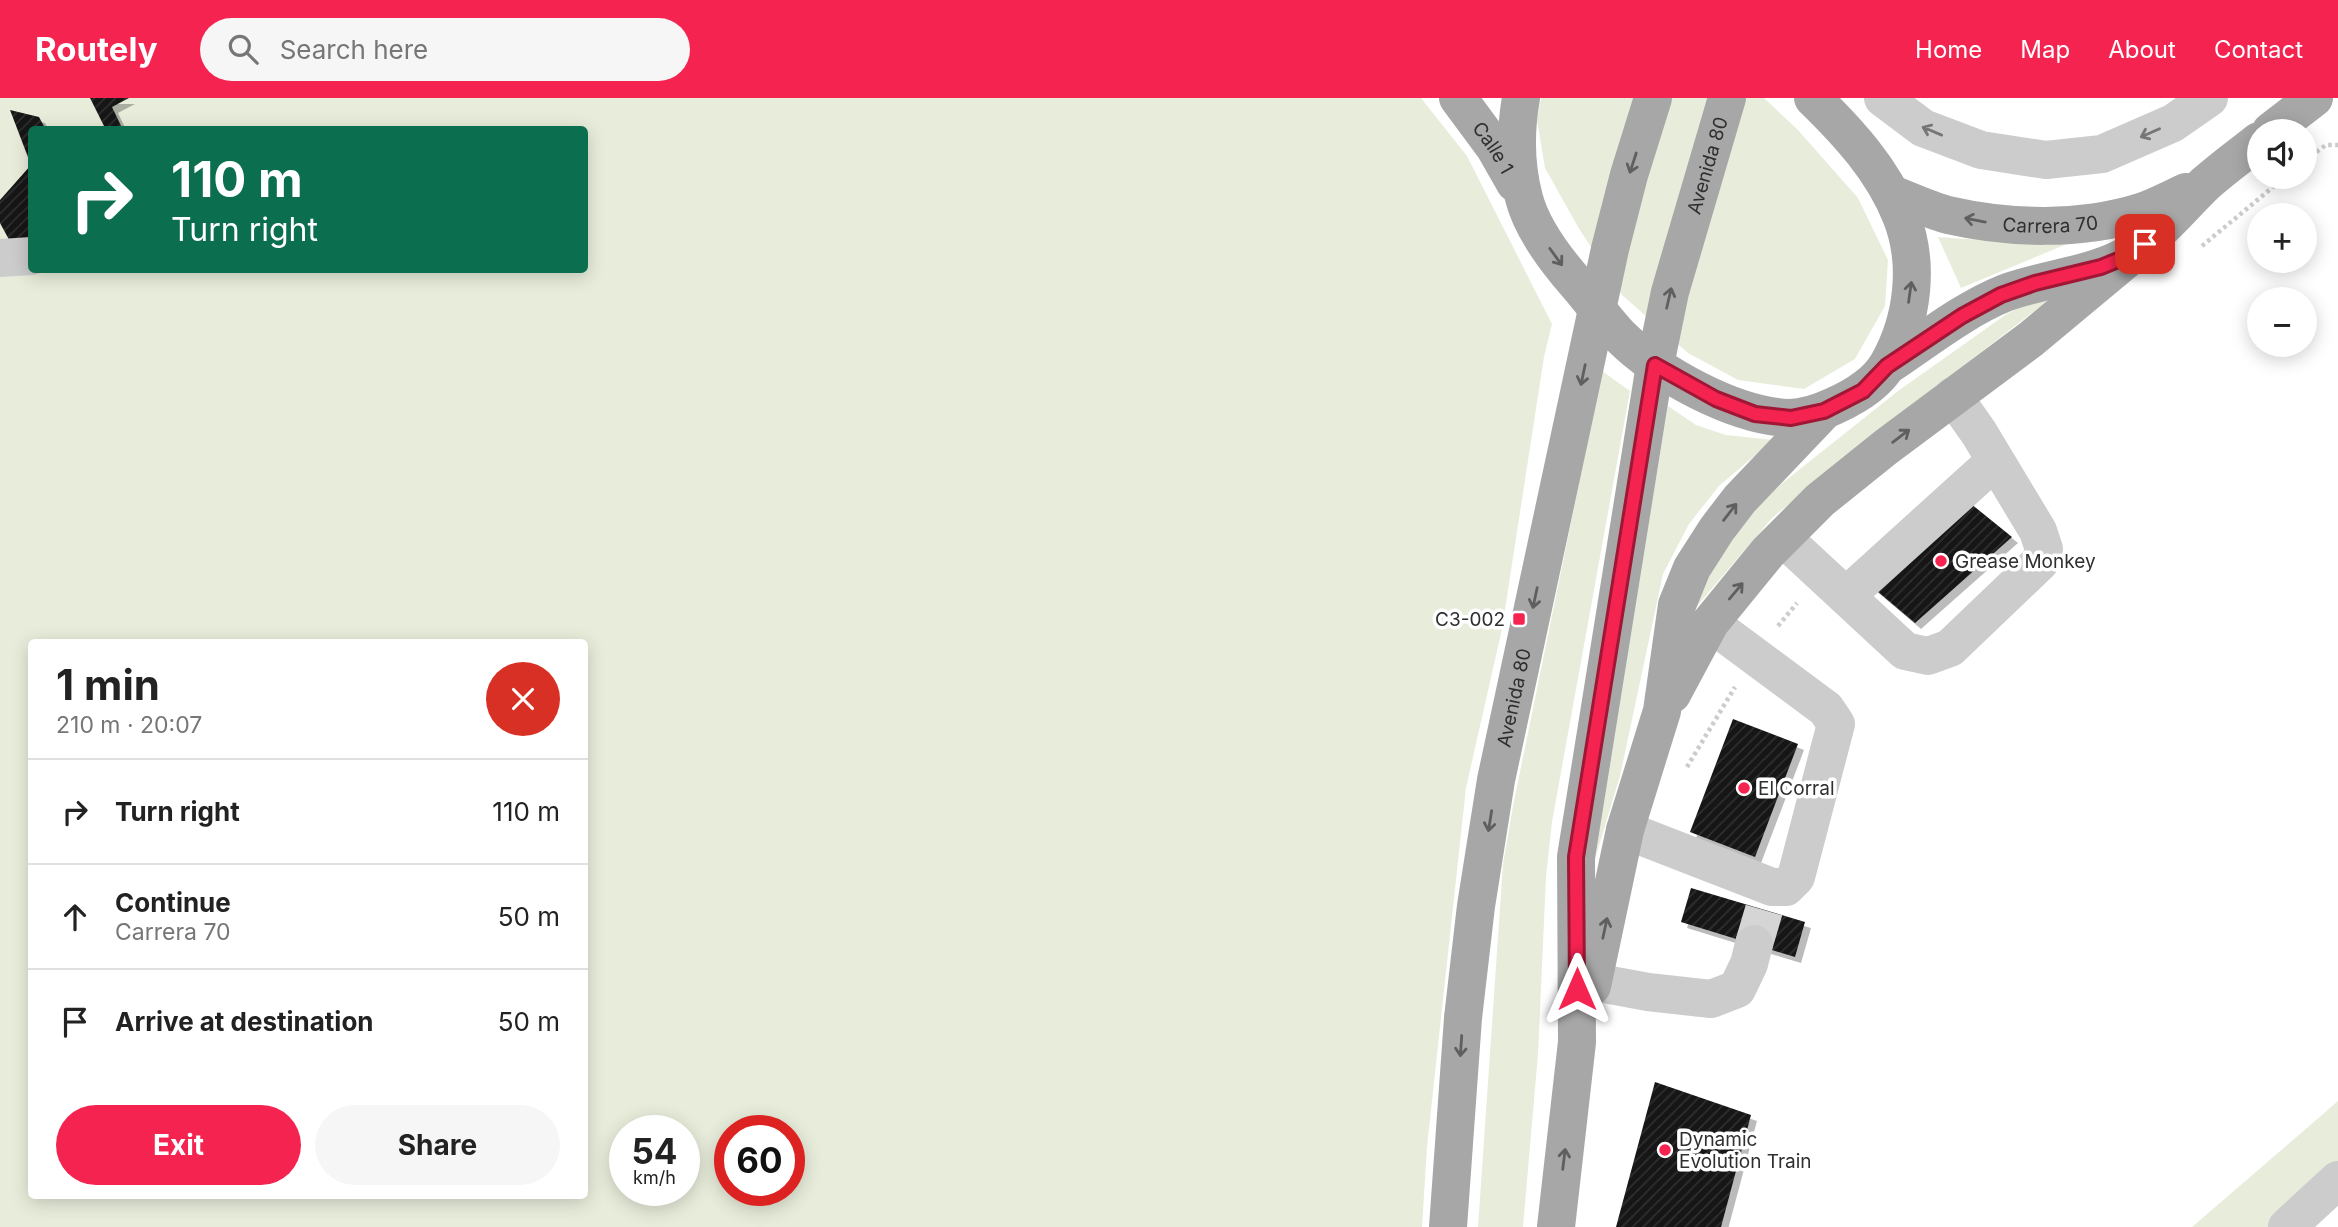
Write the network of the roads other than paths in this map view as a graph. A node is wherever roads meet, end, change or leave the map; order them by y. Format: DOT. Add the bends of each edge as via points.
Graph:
graph roads {
  1 [pos="1458,98"];
  2 [pos="1521,98"];
  3 [pos="1653,98"];
  4 [pos="1727,98"];
  5 [pos="1884,98"];
  6 [pos="2208,98"];
  7 [pos="2314,98"];
  8 [pos="1820,102"];
  9 [pos="2282,119"];
  10 [pos="2247,148"];
  11 [pos="2207,183"];
  12 [pos="1892,194"];
  13 [pos="1524,200"];
  14 [pos="2145,244"];
  15 [pos="28,256"];
  16 [pos="0,257"];
  17 [pos="1597,309"];
  18 [pos="1655,365"];
  19 [pos="1887,366"];
  20 [pos="1953,396"];
  21 [pos="1824,411"];
  22 [pos="1996,461"];
  23 [pos="1783,538"];
  24 [pos="1847,595"];
  25 [pos="1710,622"];
  26 [pos="1662,711"];
  27 [pos="1626,830"];
  28 [pos="1763,914"];
  29 [pos="1594,982"];
  30 [pos="1577,1042"];
  31 [pos="2338,1180"];
  32 [pos="1448,1227"];
  33 [pos="1556,1227"];
  34 [pos="2287,1227"];
  1 -- 13 [label="main road, Calle 1" via="1495,148"];
  2 -- 13 [label="main road" via="1516,153"];
  3 -- 17 [label="main road, Avenida 80, one-way"];
  18 -- 4 [label="main road, Avenida 80, one-way" via="1670,292"];
  6 -- 5 [label="lane, one-way" via="2173,123 2102,154 2046,160 1981,150 1923,128"];
  7 -- 9 [label="main road, Carrera 70"];
  8 -- 12 [label="main road" via="1864,152"];
  10 -- 11 [label="main road, Carrera 70"];
  11 -- 12 [label="main road, Carrera 70, one-way" via="2141,212 2074,224 1988,222 1945,214"];
  11 -- 14 [label="main road, Carrera 70"];
  19 -- 12 [label="main road, one-way" via="1902,329 1913,274 1910,242"];
  13 -- 17 [label="main road, Calle 1, one-way" via="1546,243"];
  14 -- 19 [label="main road, Carrera 70" via="2101,267 2001,295"];
  14 -- 20 [label="main road" via="2031,339"];
  15 -- 16 [label="lane"];
  17 -- 18 [label="main road, Calle 1"];
  17 -- 32 [label="main road, Avenida 80, one-way" via="1496,780 1463,1018"];
  18 -- 21 [label="main road, Calle 1" via="1716,399 1755,414 1791,418"];
  18 -- 30 [label="main road, Avenida 80" via="1576,857"];
  19 -- 21 [label="main road" via="1863,391"];
  20 -- 22 [label="lane"];
  23 -- 20 [label="main road, one-way" via="1820,500"];
  26 -- 21 [label="main road, one-way" via="1677,605 1692,568 1740,499"];
  22 -- 24 [label="lane"];
  22 -- 24 [label="lane" via="2044,548 2040,562 1950,648 1928,656 1905,651"];
  23 -- 24 [label="lane"];
  25 -- 23 [label="main road, one-way"];
  25 -- 26 [label="main road"];
  25 -- 28 [label="lane" via="1826,709 1836,724 1796,877"];
  26 -- 27 [label="main road"];
  27 -- 28 [label="lane"];
  29 -- 27 [label="main road, one-way"];
  28 -- 29 [label="lane" via="1737,989 1711,999"];
  29 -- 30 [label="main road"];
  33 -- 30 [label="main road, Avenida 80, one-way"];
  31 -- 34 [label="lane"];
}
